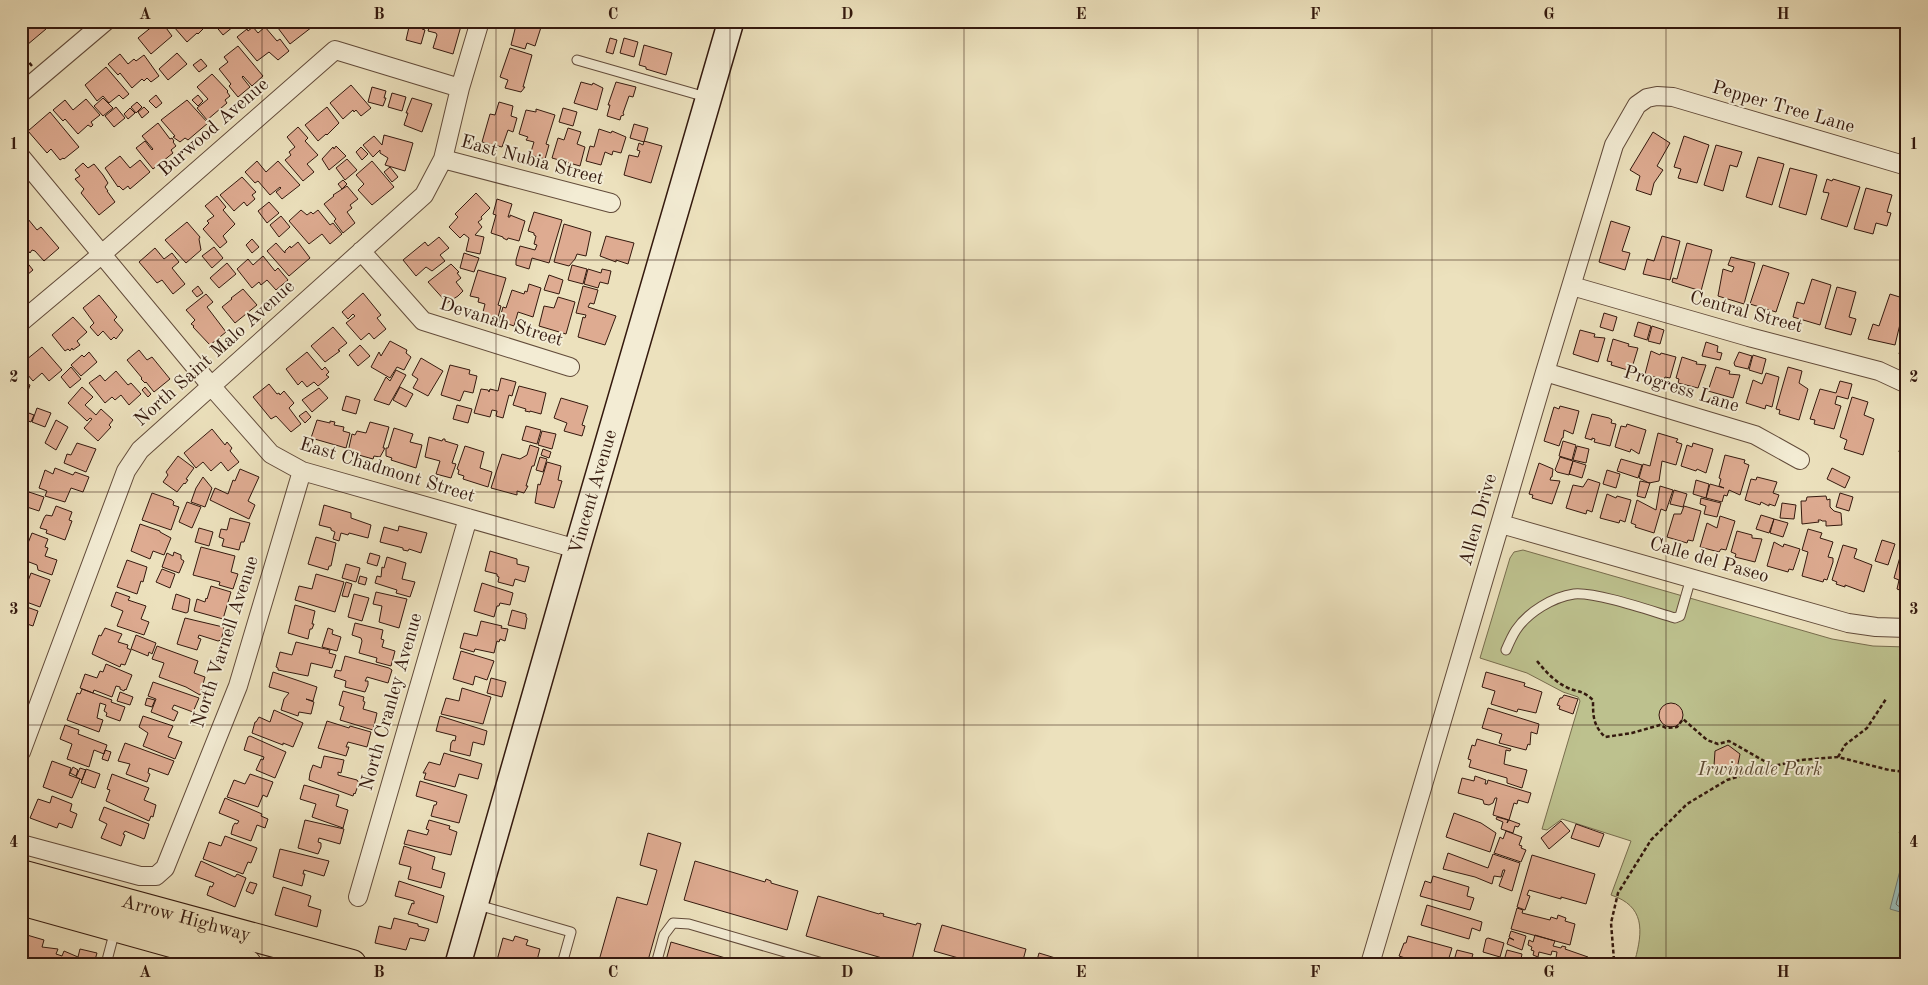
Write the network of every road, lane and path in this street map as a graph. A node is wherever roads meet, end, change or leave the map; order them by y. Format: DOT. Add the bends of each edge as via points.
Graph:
graph roads {
  1 [pos="106,21"];
  2 [pos="480,21"];
  3 [pos="731,21"];
  4 [pos="577,60"];
  5 [pos="460,88"];
  6 [pos="21,92"];
  7 [pos="709,97"];
  8 [pos="1647,98"];
  9 [pos="21,157"];
  10 [pos="443,159"];
  11 [pos="1907,166"];
  12 [pos="611,203"];
  13 [pos="361,251"];
  14 [pos="102,254"];
  15 [pos="1572,286"];
  16 [pos="21,322"];
  17 [pos="570,367"];
  18 [pos="1544,372"];
  19 [pos="1907,384"];
  20 [pos="212,387"];
  21 [pos="1800,460"];
  22 [pos="302,470"];
  23 [pos="468,518"];
  24 [pos="1501,524"];
  25 [pos="577,549"];
  26 [pos="1692,578"];
  27 [pos="1907,628"];
  28 [pos="1506,650"];
  29 [pos="1537,661"];
  30 [pos="1886,699"];
  31 [pos="21,752"];
  32 [pos="1838,757"];
  33 [pos="1773,766"];
  34 [pos="1907,772"];
  35 [pos="21,844"];
  36 [pos="21,874"];
  37 [pos="358,897"];
  38 [pos="21,901"];
  39 [pos="475,904"];
  40 [pos="116,927"];
  41 [pos="792,954"];
  42 [pos="213,959"];
  43 [pos="1614,960"];
  44 [pos="106,964"];
  45 [pos="247,964"];
  46 [pos="352,964"];
  47 [pos="458,964"];
  48 [pos="562,964"];
  49 [pos="656,964"];
  50 [pos="789,964"];
  51 [pos="826,964"];
  52 [pos="1370,964"];
  1 -- 6 [label="street"];
  2 -- 5 [label="street, North Saint Malo Avenue"];
  3 -- 7 [label="street, Vincent Avenue"];
  4 -- 7 [label="lane"];
  5 -- 10 [label="street, North Saint Malo Avenue"];
  5 -- 14 [label="street, Burwood Avenue" via="335,50"];
  7 -- 25 [label="street, Vincent Avenue"];
  8 -- 11 [label="street, Pepper Tree Lane" via="1673,97"];
  8 -- 15 [label="street, Allen Drive" via="1637,105 1614,145"];
  9 -- 14 [label="street, East Chadmont Street"];
  10 -- 12 [label="street, East Nubia Street"];
  10 -- 13 [label="street, North Saint Malo Avenue" via="424,195"];
  13 -- 17 [label="street, Devanah Street" via="423,321"];
  13 -- 20 [label="street, North Saint Malo Avenue"];
  14 -- 16 [label="street, Burwood Avenue"];
  14 -- 20 [label="street, East Chadmont Street"];
  15 -- 18 [label="street, Allen Drive"];
  15 -- 19 [label="street, Central Street" via="1879,371"];
  18 -- 21 [label="street, Progress Lane" via="1755,435"];
  18 -- 24 [label="street, Allen Drive"];
  20 -- 22 [label="street, East Chadmont Street" via="271,454"];
  20 -- 31 [label="street, North Saint Malo Avenue" via="140,450 126,471"];
  22 -- 23 [label="street, East Chadmont Street"];
  22 -- 35 [label="street, North Varnell Avenue" via="238,686 165,868 156,876 140,876"];
  23 -- 25 [label="street, East Chadmont Street"];
  23 -- 37 [label="street, North Cranley Avenue"];
  24 -- 26 [label="street, Calle del Paseo"];
  24 -- 52 [label="street, Allen Drive"];
  25 -- 39 [label="street, Vincent Avenue"];
  26 -- 27 [label="street, Calle del Paseo" via="1848,623"];
  26 -- 28 [label="lane" via="1680,616 1675,618 1575,594 1552,601 1533,612 1517,628"];
  29 -- 33 [label="path" via="1558,682 1585,692 1593,700 1592,720 1605,737 1660,725 1677,727 1684,719 1707,740 1718,744 1730,741"];
  30 -- 32 [label="path" via="1867,728 1845,745"];
  32 -- 33 [label="path"];
  32 -- 34 [label="path"];
  33 -- 43 [label="path" via="1727,780 1687,804 1652,840 1618,893 1610,923"];
  36 -- 46 [label="main road, Arrow Highway"];
  38 -- 40 [label="main road, Arrow Highway"];
  39 -- 47 [label="street, Vincent Avenue"];
  39 -- 48 [label="lane" via="571,932"];
  40 -- 42 [label="main road, Arrow Highway"];
  40 -- 44 [label="lane"];
  41 -- 49 [label="lane" via="690,924 673,923 664,935"];
  41 -- 50 [label="lane"];
  41 -- 51 [label="lane"];
  42 -- 45 [label="main road, Arrow Highway"];
}
